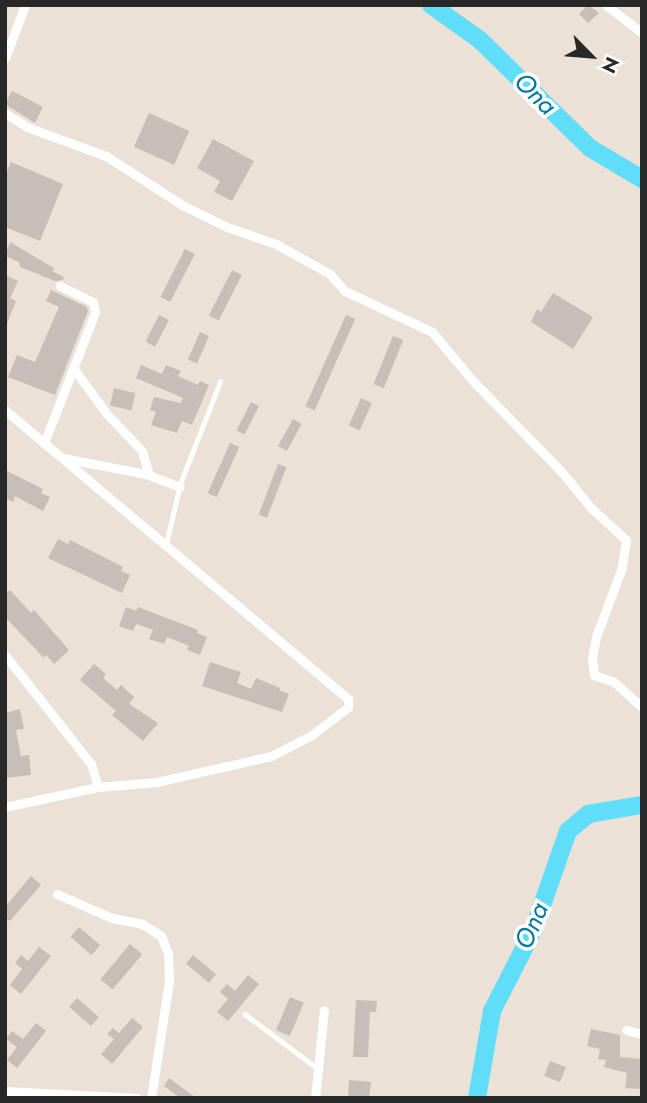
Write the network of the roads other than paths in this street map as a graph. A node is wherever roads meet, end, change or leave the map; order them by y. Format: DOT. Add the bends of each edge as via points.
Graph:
graph roads {
  1 [pos="25,5"];
  2 [pos="606,5"];
  3 [pos="642,33"];
  4 [pos="5,58"];
  5 [pos="5,113"];
  6 [pos="60,286"];
  7 [pos="74,369"];
  8 [pos="220,382"];
  9 [pos="5,410"];
  10 [pos="44,443"];
  11 [pos="61,458"];
  12 [pos="149,475"];
  13 [pos="180,487"];
  14 [pos="166,545"];
  15 [pos="5,655"];
  16 [pos="642,707"];
  17 [pos="97,787"];
  18 [pos="5,807"];
  19 [pos="57,894"];
  20 [pos="324,1010"];
  21 [pos="244,1014"];
  22 [pos="626,1030"];
  23 [pos="642,1034"];
  24 [pos="318,1068"];
  25 [pos="5,1091"];
  26 [pos="136,1098"];
  27 [pos="151,1098"];
  28 [pos="314,1098"];
  1 -- 4 [label="street"];
  2 -- 3 [label="street"];
  5 -- 16 [label="street" via="27,127 106,156 184,206 276,244 330,274 345,291 432,332 591,508 626,540 621,570 592,657 594,675 614,682"];
  6 -- 7 [label="street" via="96,306"];
  7 -- 10 [label="street"];
  7 -- 12 [label="street" via="142,452"];
  8 -- 13 [label="lane"];
  9 -- 10 [label="street"];
  10 -- 11 [label="street"];
  11 -- 12 [label="street"];
  11 -- 14 [label="street"];
  12 -- 13 [label="street"];
  13 -- 14 [label="lane"];
  14 -- 17 [label="street" via="343,692 348,707 312,735 271,756 157,782"];
  15 -- 17 [label="street" via="90,764"];
  17 -- 18 [label="street"];
  19 -- 27 [label="street" via="111,918 142,924 161,936 168,953 169,981"];
  20 -- 24 [label="street"];
  21 -- 24 [label="lane"];
  22 -- 23 [label="street"];
  24 -- 28 [label="street"];
  25 -- 26 [label="street"];
}
